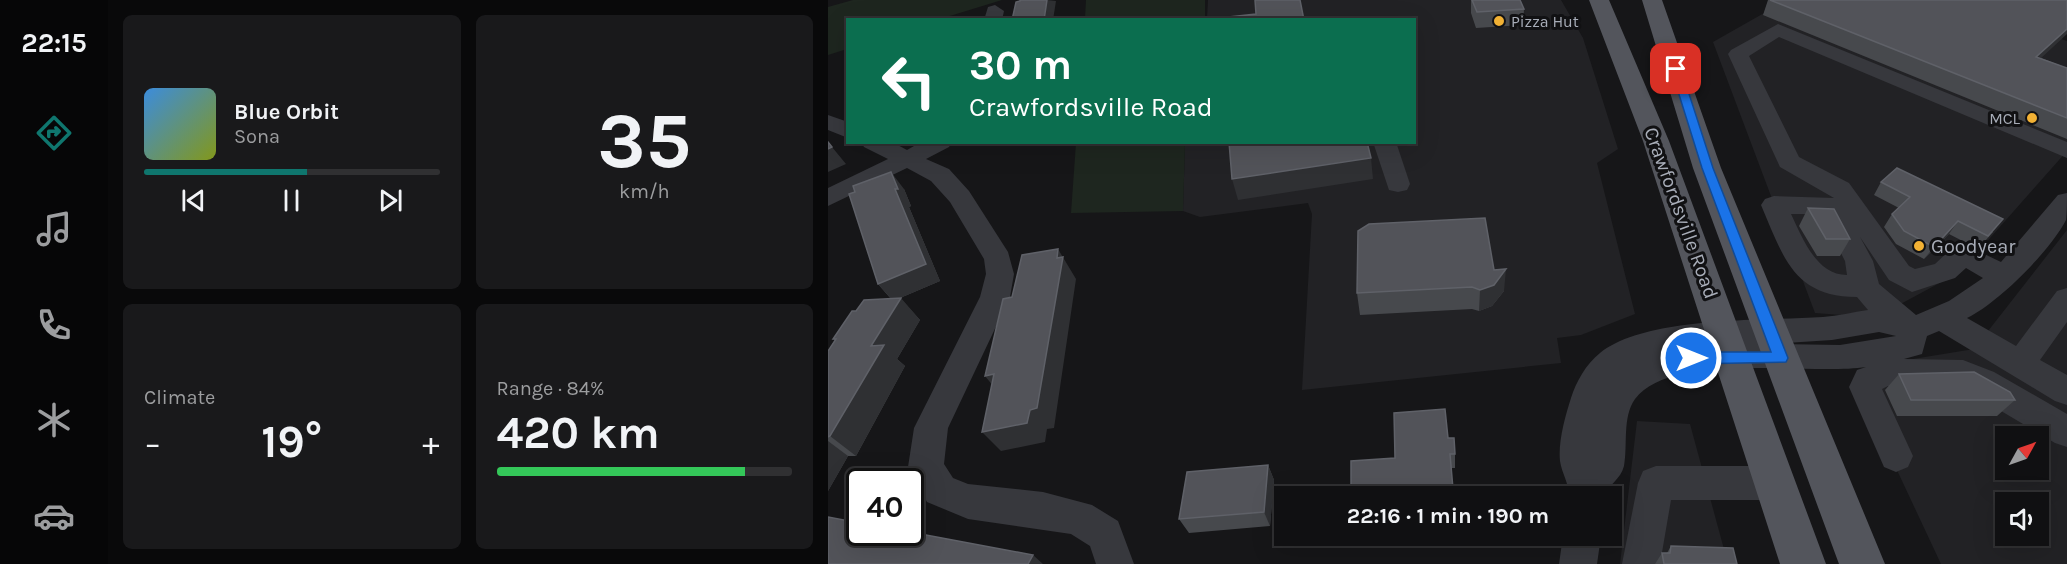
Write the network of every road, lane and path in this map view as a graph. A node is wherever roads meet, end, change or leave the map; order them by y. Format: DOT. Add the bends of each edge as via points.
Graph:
graph roads {
  1 [pos="1599,0"];
  2 [pos="1652,0"];
  3 [pos="828,122"];
  4 [pos="846,130"];
  5 [pos="876,144"];
  6 [pos="937,144"];
  7 [pos="1385,144"];
  8 [pos="2067,151"];
  9 [pos="910,159"];
  10 [pos="1398,184"];
  11 [pos="828,198"];
  12 [pos="2067,201"];
  13 [pos="2005,277"];
  14 [pos="1866,286"];
  15 [pos="2067,299"];
  16 [pos="1941,318"];
  17 [pos="1912,328"];
  18 [pos="1775,345"];
  19 [pos="1729,346"];
  20 [pos="2020,364"];
  21 [pos="2067,391"];
  22 [pos="2067,432"];
  23 [pos="1896,456"];
  24 [pos="1776,483"];
  25 [pos="1592,486"];
  26 [pos="1581,546"];
  27 [pos="1114,564"];
  28 [pos="1578,564"];
  29 [pos="1641,564"];
  30 [pos="1803,564"];
  31 [pos="1862,564"];
  1 -- 19 [label="main road, Crawfordsville Road" via="1656,141"];
  2 -- 18 [label="main road, Crawfordsville Road" via="1707,168"];
  3 -- 4 [label="street"];
  5 -- 9 [label="street"];
  6 -- 9 [label="street"];
  7 -- 10 [label="street"];
  8 -- 13 [label="street" via="1778,30 1738,54 1789,162 1840,189 1899,273 1912,281 1945,271 1963,254"];
  9 -- 11 [label="street"];
  9 -- 27 [label="street" via="940,175 954,189 993,251 1000,274 995,297 924,449 929,476 939,491 958,500 1065,513 1093,523 1106,537"];
  12 -- 13 [label="street"];
  13 -- 16 [label="street" via="1980,298"];
  14 -- 17 [label="street" via="1874,301"];
  15 -- 20 [label="street"];
  16 -- 17 [label="street"];
  16 -- 20 [label="street"];
  17 -- 18 [label="street" via="1911,345 1831,358"];
  18 -- 19 [label="street"];
  18 -- 31 [label="main road, Crawfordsville Road"];
  19 -- 24 [label="main road, Crawfordsville Road"];
  19 -- 25 [label="street" via="1664,362 1631,380 1615,408 1606,468"];
  20 -- 21 [label="street"];
  22 -- 23 [label="street" via="1963,373 1887,373 1869,380 1865,387"];
  24 -- 29 [label="street" via="1656,483"];
  24 -- 30 [label="main road, Crawfordsville Road"];
  26 -- 28 [label="street"];
}
